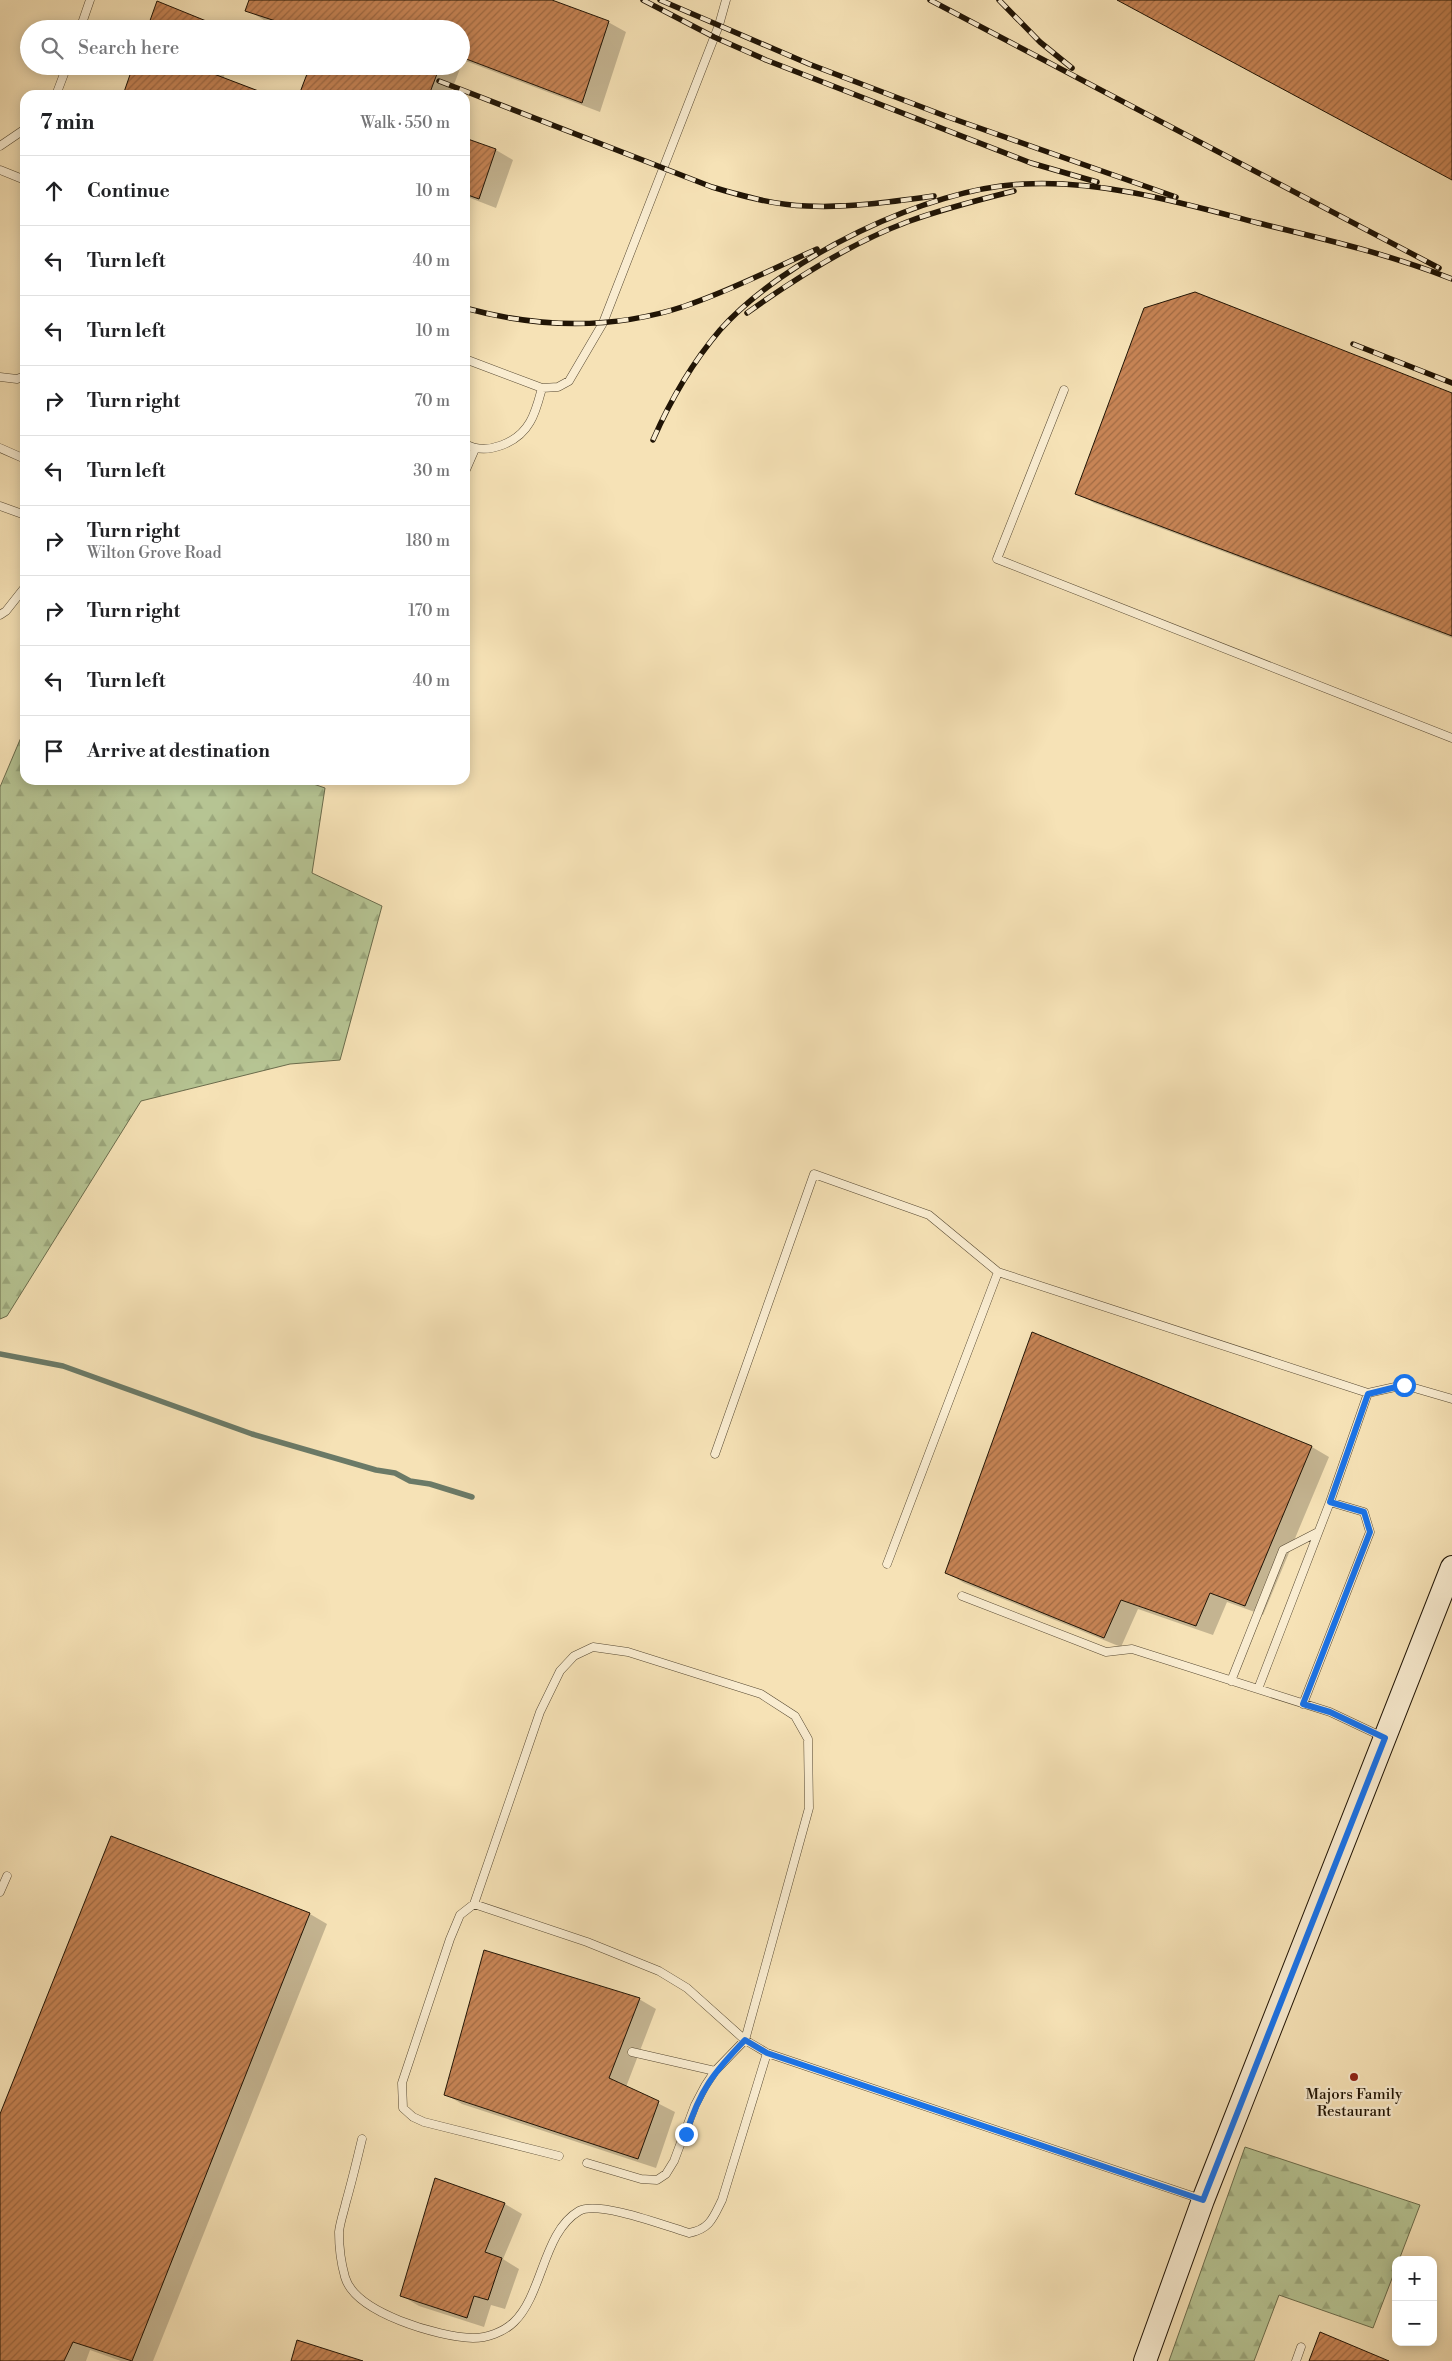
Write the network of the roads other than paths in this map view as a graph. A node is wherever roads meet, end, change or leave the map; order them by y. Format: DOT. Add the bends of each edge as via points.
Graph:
graph roads {
  1 [pos="90,0"];
  2 [pos="726,0"];
  3 [pos="83,20"];
  4 [pos="64,75"];
  5 [pos="58,90"];
  6 [pos="20,132"];
  7 [pos="0,146"];
  8 [pos="0,170"];
  9 [pos="20,176"];
  10 [pos="470,361"];
  11 [pos="0,377"];
  12 [pos="20,378"];
  13 [pos="542,388"];
  14 [pos="1064,390"];
  15 [pos="470,447"];
  16 [pos="0,448"];
  17 [pos="475,450"];
  18 [pos="20,457"];
  19 [pos="470,461"];
  20 [pos="0,506"];
  21 [pos="20,513"];
  22 [pos="20,593"];
  23 [pos="0,615"];
  24 [pos="1452,738"];
  25 [pos="998,1272"];
  26 [pos="1368,1394"];
  27 [pos="1452,1399"];
  28 [pos="715,1454"];
  29 [pos="1330,1502"];
  30 [pos="1318,1532"];
  31 [pos="888,1564"];
  32 [pos="1452,1567"];
  33 [pos="962,1596"];
  34 [pos="1231,1681"];
  35 [pos="1258,1689"];
  36 [pos="1303,1704"];
  37 [pos="1385,1738"];
  38 [pos="7,1876"];
  39 [pos="0,1892"];
  40 [pos="474,1904"];
  41 [pos="745,2040"];
  42 [pos="632,2052"];
  43 [pos="767,2053"];
  44 [pos="715,2071"];
  45 [pos="362,2139"];
  46 [pos="559,2156"];
  47 [pos="587,2163"];
  48 [pos="1203,2200"];
  49 [pos="1301,2347"];
  50 [pos="1145,2361"];
  51 [pos="1296,2361"];
  1 -- 3 [label="lane"];
  2 -- 13 [label="lane" via="603,323 569,381"];
  4 -- 5 [label="lane"];
  6 -- 7 [label="lane"];
  8 -- 9 [label="lane"];
  10 -- 13 [label="lane"];
  11 -- 12 [label="lane"];
  13 -- 17 [label="lane" via="530,422 520,434 506,444"];
  14 -- 24 [label="lane" via="997,559"];
  15 -- 17 [label="lane"];
  16 -- 18 [label="lane"];
  17 -- 19 [label="lane"];
  20 -- 21 [label="lane"];
  22 -- 23 [label="lane"];
  25 -- 26 [label="lane"];
  25 -- 28 [label="lane" via="929,1216 814,1174"];
  25 -- 31 [label="lane"];
  26 -- 27 [label="lane" via="1404,1385"];
  26 -- 29 [label="lane"];
  29 -- 30 [label="lane"];
  29 -- 36 [label="lane" via="1364,1512 1370,1532"];
  30 -- 34 [label="lane" via="1283,1550"];
  30 -- 35 [label="lane"];
  32 -- 37 [label="main road"];
  33 -- 34 [label="lane" via="1106,1652 1132,1649"];
  34 -- 35 [label="lane"];
  35 -- 36 [label="lane"];
  36 -- 37 [label="lane" via="1330,1712"];
  37 -- 48 [label="main road"];
  38 -- 39 [label="lane"];
  40 -- 41 [label="lane" via="587,1942 659,1971 687,1988"];
  40 -- 41 [label="lane" via="540,1712 560,1670 574,1656 593,1647 628,1652 761,1694 795,1716 808,1739 809,1808"];
  40 -- 46 [label="lane" via="460,1914 450,1939 402,2083 403,2108 424,2122"];
  41 -- 43 [label="lane"];
  41 -- 44 [label="lane"];
  42 -- 44 [label="lane"];
  43 -- 45 [label="lane" via="722,2200 707,2225 702,2230 689,2232 602,2207 580,2210 566,2222 554,2242 525,2307 514,2322 487,2336 473,2338 423,2329 372,2308 354,2294 345,2279 339,2230"];
  43 -- 48 [label="lane"];
  44 -- 47 [label="lane" via="695,2105 686,2134 666,2174 657,2180 641,2179"];
  48 -- 50 [label="main road"];
  49 -- 51 [label="lane"];
}
